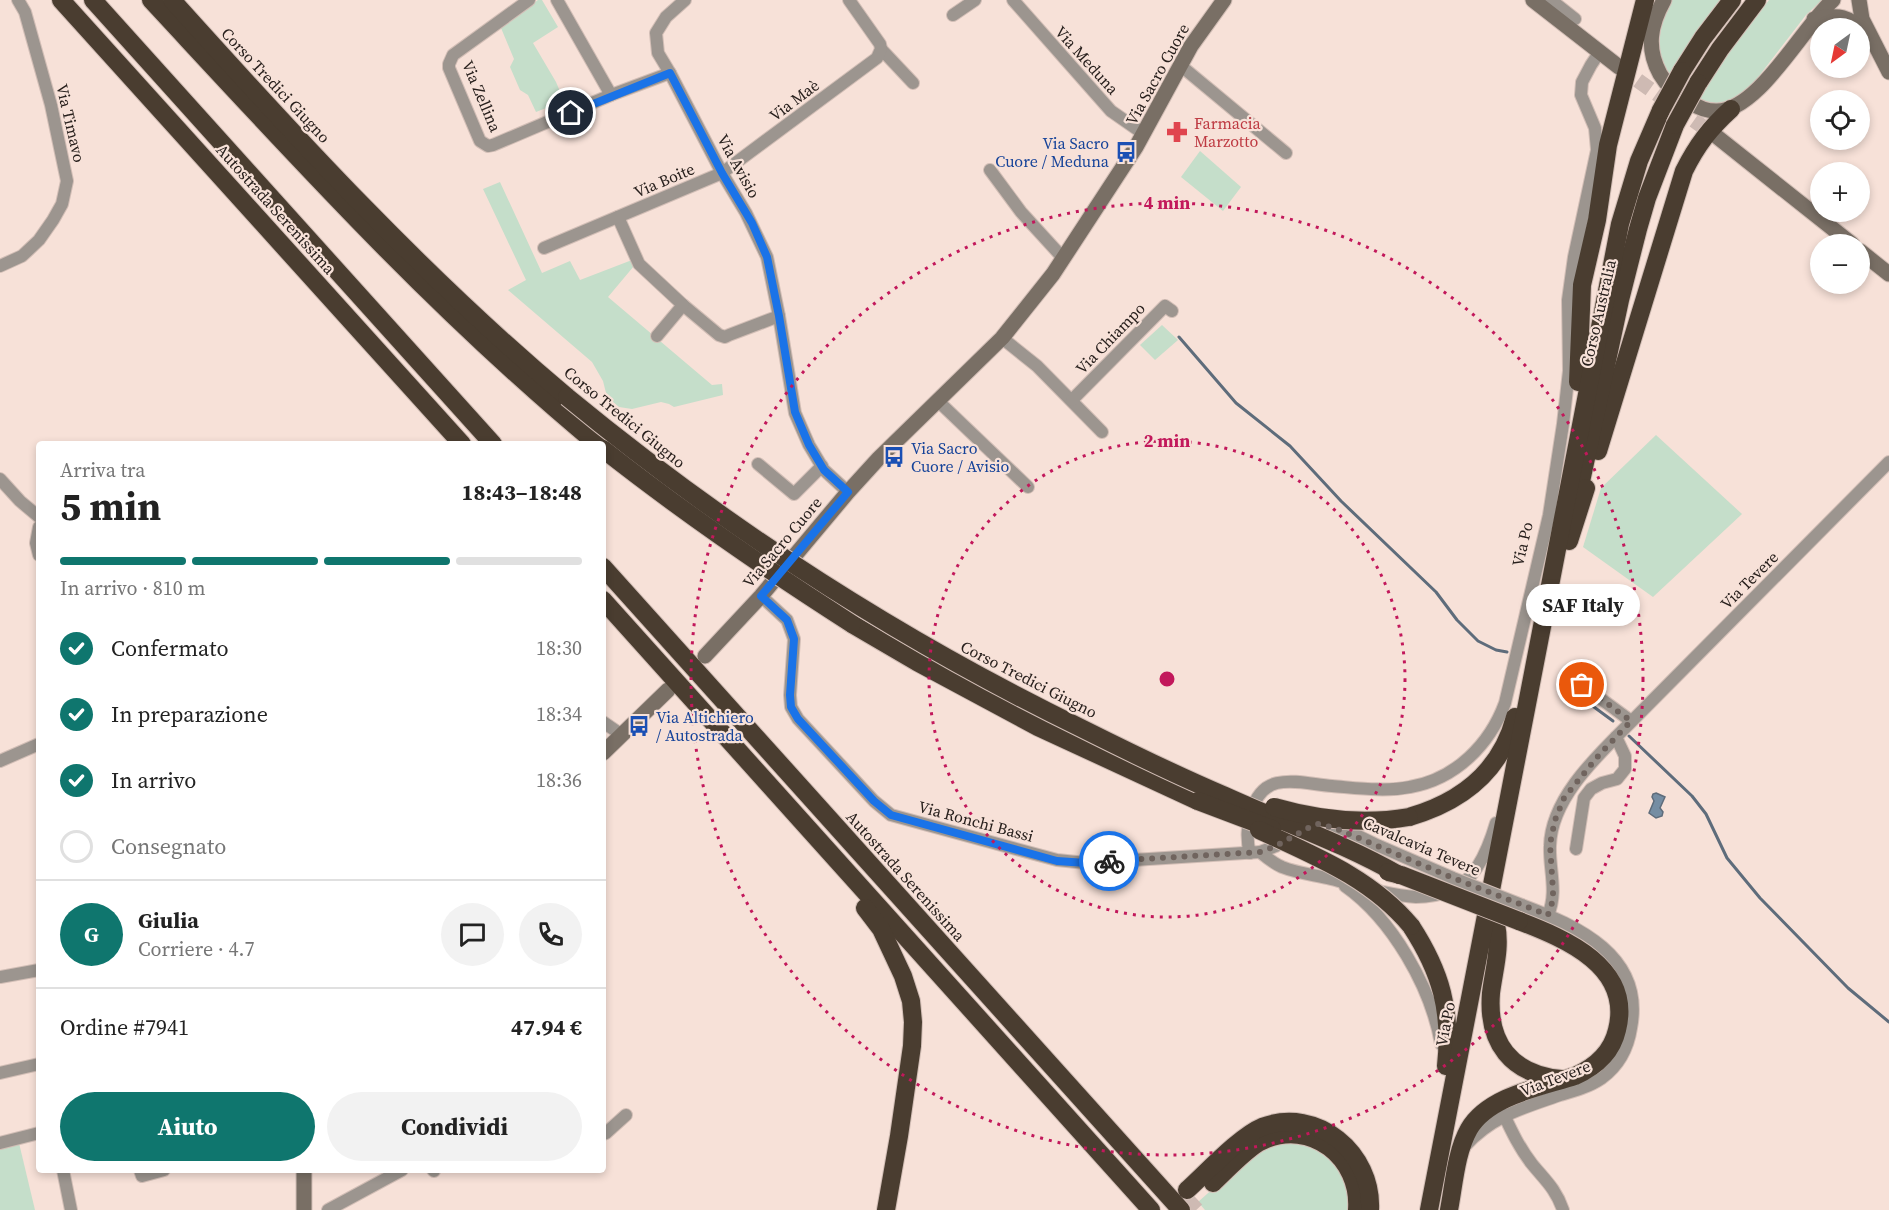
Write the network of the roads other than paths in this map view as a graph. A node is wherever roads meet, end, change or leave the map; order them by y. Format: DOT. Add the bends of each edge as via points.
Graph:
graph roads {
  1 [pos="18,0"];
  2 [pos="62,0"];
  3 [pos="93,0"];
  4 [pos="151,0"];
  5 [pos="172,0"];
  6 [pos="529,0"];
  7 [pos="557,0"];
  8 [pos="686,0"];
  9 [pos="849,0"];
  10 [pos="975,0"];
  11 [pos="1013,0"];
  12 [pos="1224,0"];
  13 [pos="1533,0"];
  14 [pos="1551,0"];
  15 [pos="1646,0"];
  16 [pos="1664,0"];
  17 [pos="1732,0"];
  18 [pos="1757,0"];
  19 [pos="1833,0"];
  20 [pos="1859,0"];
  21 [pos="953,15"];
  22 [pos="1815,18"];
  23 [pos="1819,18"];
  24 [pos="1846,18"];
  25 [pos="1862,18"];
  26 [pos="1575,19"];
  27 [pos="1653,23"];
  28 [pos="1810,24"];
  29 [pos="1870,37"];
  30 [pos="881,49"];
  31 [pos="1599,53"];
  32 [pos="1180,65"];
  33 [pos="1618,67"];
  34 [pos="1889,72"];
  35 [pos="670,73"];
  36 [pos="913,83"];
  37 [pos="610,95"];
  38 [pos="1731,109"];
  39 [pos="1144,134"];
  40 [pos="1716,136"];
  41 [pos="1286,153"];
  42 [pos="990,170"];
  43 [pos="722,173"];
  44 [pos="618,217"];
  45 [pos="1597,220"];
  46 [pos="1839,234"];
  47 [pos="544,248"];
  48 [pos="1063,258"];
  49 [pos="1870,259"];
  50 [pos="0,266"];
  51 [pos="1889,274"];
  52 [pos="683,306"];
  53 [pos="1172,311"];
  54 [pos="779,316"];
  55 [pos="657,336"];
  56 [pos="1002,338"];
  57 [pos="1072,400"];
  58 [pos="938,401"];
  59 [pos="562,404"];
  60 [pos="1102,432"];
  61 [pos="459,441"];
  62 [pos="490,441"];
  63 [pos="594,441"];
  64 [pos="606,451"];
  65 [pos="1889,462"];
  66 [pos="758,464"];
  67 [pos="822,466"];
  68 [pos="0,479"];
  69 [pos="1028,487"];
  70 [pos="1567,491"];
  71 [pos="848,492"];
  72 [pos="36,514"];
  73 [pos="1569,541"];
  74 [pos="606,570"];
  75 [pos="761,596"];
  76 [pos="1547,599"];
  77 [pos="606,603"];
  78 [pos="705,656"];
  79 [pos="1567,674"];
  80 [pos="664,693"];
  81 [pos="1631,721"];
  82 [pos="606,724"];
  83 [pos="622,735"];
  84 [pos="1616,737"];
  85 [pos="36,745"];
  86 [pos="606,750"];
  87 [pos="1138,755"];
  88 [pos="0,761"];
  89 [pos="1512,784"];
  90 [pos="1198,801"];
  91 [pos="807,826"];
  92 [pos="1576,849"];
  93 [pos="1255,852"];
  94 [pos="1399,875"];
  95 [pos="1336,880"];
  96 [pos="1502,890"];
  97 [pos="1520,913"];
  98 [pos="1548,915"];
  99 [pos="36,971"];
  100 [pos="0,977"];
  101 [pos="36,1065"];
  102 [pos="1446,1068"];
  103 [pos="0,1073"];
  104 [pos="1565,1079"];
  105 [pos="1072,1088"];
  106 [pos="627,1115"];
  107 [pos="1504,1115"];
  108 [pos="36,1134"];
  109 [pos="606,1134"];
  110 [pos="0,1143"];
  111 [pos="1462,1149"];
  112 [pos="64,1173"];
  113 [pos="304,1173"];
  114 [pos="396,1173"];
  115 [pos="1434,1181"];
  116 [pos="1194,1199"];
  117 [pos="71,1210"];
  118 [pos="304,1210"];
  119 [pos="328,1210"];
  120 [pos="886,1210"];
  121 [pos="1151,1210"];
  122 [pos="1181,1210"];
  123 [pos="1357,1210"];
  124 [pos="1370,1210"];
  125 [pos="1428,1210"];
  126 [pos="1441,1210"];
  127 [pos="1449,1210"];
  128 [pos="1563,1210"];
  1 -- 50 [label="street, Via Timavo" via="25,12 51,105 67,181 62,204 39,240 22,256"];
  2 -- 61 [label="highway, Autostrada Serenissima"];
  3 -- 62 [label="highway, Autostrada Serenissima"];
  4 -- 59 [label="highway, Corso Tredici Giugno" via="340,204 480,341"];
  5 -- 59 [label="highway, Corso Tredici Giugno" via="302,142 403,246 529,365"];
  6 -- 37 [label="street, Via Zellina" via="453,55 448,64 480,141 493,145"];
  7 -- 37 [label="street"];
  8 -- 35 [label="street, Via Avisio" via="666,17 656,33 658,53"];
  9 -- 30 [label="street"];
  10 -- 21 [label="street"];
  11 -- 39 [label="street, Via Meduna" via="1111,111"];
  12 -- 32 [label="street, Via Sacro Cuore"];
  13 -- 31 [label="street"];
  14 -- 26 [label="street"];
  15 -- 45 [label="highway" via="1608,145"];
  16 -- 27 [label="street"];
  17 -- 70 [label="highway, Corso Australia, bridge" via="1703,38 1660,110 1639,161 1620,224"];
  18 -- 73 [label="highway, Corso Australia, bridge" via="1698,82 1675,125 1647,198 1620,300"];
  19 -- 22 [label="street"];
  20 -- 25 [label="street"];
  23 -- 24 [label="street"];
  27 -- 38 [label="street" via="1654,62 1663,80 1680,97 1699,107"];
  27 -- 45 [label="highway"];
  28 -- 38 [label="street" via="1762,86"];
  29 -- 34 [label="street"];
  30 -- 36 [label="street"];
  30 -- 43 [label="street, Via Maè" via="877,58"];
  31 -- 33 [label="street"];
  31 -- 93 [label="street, Via Po" via="1582,82 1581,95 1595,128 1597,150 1570,289 1569,371 1563,424 1549,515 1498,722 1466,761 1438,778 1411,787 1372,789 1278,783 1264,789 1253,807 1246,836"];
  32 -- 39 [label="street, Via Sacro Cuore"];
  32 -- 41 [label="street"];
  35 -- 37 [label="street, Via Zellina"];
  35 -- 43 [label="street, Via Avisio"];
  38 -- 73 [label="highway" via="1694,150 1684,171"];
  39 -- 48 [label="street, Via Sacro Cuore"];
  40 -- 46 [label="street"];
  42 -- 48 [label="street"];
  43 -- 44 [label="street, Via Boite"];
  43 -- 54 [label="street, Via Avisio" via="767,257"];
  44 -- 47 [label="street, Via Boite"];
  44 -- 52 [label="street" via="639,264"];
  45 -- 70 [label="highway" via="1582,285 1580,366"];
  48 -- 56 [label="street, Via Sacro Cuore"];
  49 -- 51 [label="street"];
  52 -- 54 [label="street" via="725,337"];
  52 -- 55 [label="street"];
  53 -- 57 [label="street, Via Chiampo" via="1165,306"];
  54 -- 67 [label="street, Via Avisio" via="795,412"];
  56 -- 57 [label="street"];
  56 -- 58 [label="street, Via Sacro Cuore"];
  57 -- 60 [label="street"];
  58 -- 69 [label="street"];
  58 -- 71 [label="street, Via Sacro Cuore"];
  59 -- 63 [label="highway, Corso Tredici Giugno"];
  59 -- 87 [label="highway, Corso Tredici Giugno, bridge" via="863,610 994,684"];
  64 -- 90 [label="highway, bridge" via="740,550 870,635 1038,727"];
  65 -- 81 [label="street, Via Tevere"];
  66 -- 67 [label="street" via="794,494"];
  67 -- 71 [label="street, Via Avisio"];
  68 -- 72 [label="street"];
  70 -- 76 [label="highway, Via Po"];
  71 -- 75 [label="street, Via Sacro Cuore"];
  73 -- 96 [label="highway"];
  74 -- 105 [label="highway, Autostrada Serenissima"];
  75 -- 78 [label="street, Via Sacro Cuore"];
  75 -- 93 [label="street, Via Ronchi Bassi" via="787,620 794,639 790,695 798,719 891,815 1057,861 1086,863"];
  76 -- 87 [label="highway, bridge" via="1513,725 1502,749 1487,771 1446,804 1409,817 1366,822 1335,820 1244,798"];
  76 -- 89 [label="highway, Via Po"];
  77 -- 91 [label="highway"];
  79 -- 81 [label="street"];
  80 -- 83 [label="street"];
  81 -- 84 [label="street, Via Tevere"];
  82 -- 83 [label="street"];
  83 -- 86 [label="street"];
  84 -- 92 [label="street" via="1625,756 1625,769 1617,779 1591,789 1584,798"];
  84 -- 98 [label="street, Via Tevere" via="1564,798 1555,820 1550,844 1553,900"];
  85 -- 88 [label="street"];
  87 -- 94 [label="highway, bridge" via="1367,856"];
  89 -- 95 [label="street" via="1480,862 1466,882 1452,890 1418,897"];
  89 -- 115 [label="highway, Via Po"];
  90 -- 94 [label="highway, bridge" via="1364,866"];
  90 -- 102 [label="highway, bridge" via="1321,858 1385,898 1411,926 1437,972 1448,1026"];
  91 -- 120 [label="highway" via="832,869 881,929 911,1001 912,1046"];
  91 -- 121 [label="highway"];
  93 -- 95 [label="street" via="1283,867"];
  93 -- 97 [label="street, Cavalcavia Tevere, bridge" via="1276,846 1318,824 1453,878"];
  94 -- 97 [label="highway, bridge"];
  95 -- 102 [label="street" via="1374,910 1416,974 1431,1002"];
  97 -- 98 [label="street, Cavalcavia Tevere"];
  97 -- 104 [label="highway" via="1591,958 1606,973 1617,996 1619,1021 1608,1050 1594,1065"];
  98 -- 107 [label="street, Via Tevere" via="1588,936 1622,969 1632,992 1630,1035 1620,1059 1603,1077 1588,1086"];
  99 -- 100 [label="street"];
  101 -- 103 [label="street"];
  102 -- 115 [label="highway"];
  104 -- 111 [label="highway" via="1491,1107 1470,1129"];
  104 -- 126 [label="highway, Via Po" via="1538,1076 1526,1070 1509,1058 1497,1041 1490,1004 1499,939 1496,924"];
  105 -- 116 [label="highway"];
  105 -- 122 [label="highway, Autostrada Serenissima"];
  106 -- 109 [label="street"];
  107 -- 111 [label="street, Via Tevere"];
  107 -- 128 [label="street, Via Tevere" via="1518,1144 1555,1191"];
  108 -- 110 [label="street"];
  111 -- 127 [label="highway"];
  112 -- 117 [label="street"];
  113 -- 118 [label="street"];
  114 -- 119 [label="street"];
  115 -- 125 [label="highway, Via Po"];
  116 -- 123 [label="highway" via="1261,1141 1299,1136 1324,1144 1346,1163 1358,1198"];
  116 -- 124 [label="highway" via="1254,1131 1281,1122 1302,1123 1323,1129 1355,1156 1370,1189"];
}
